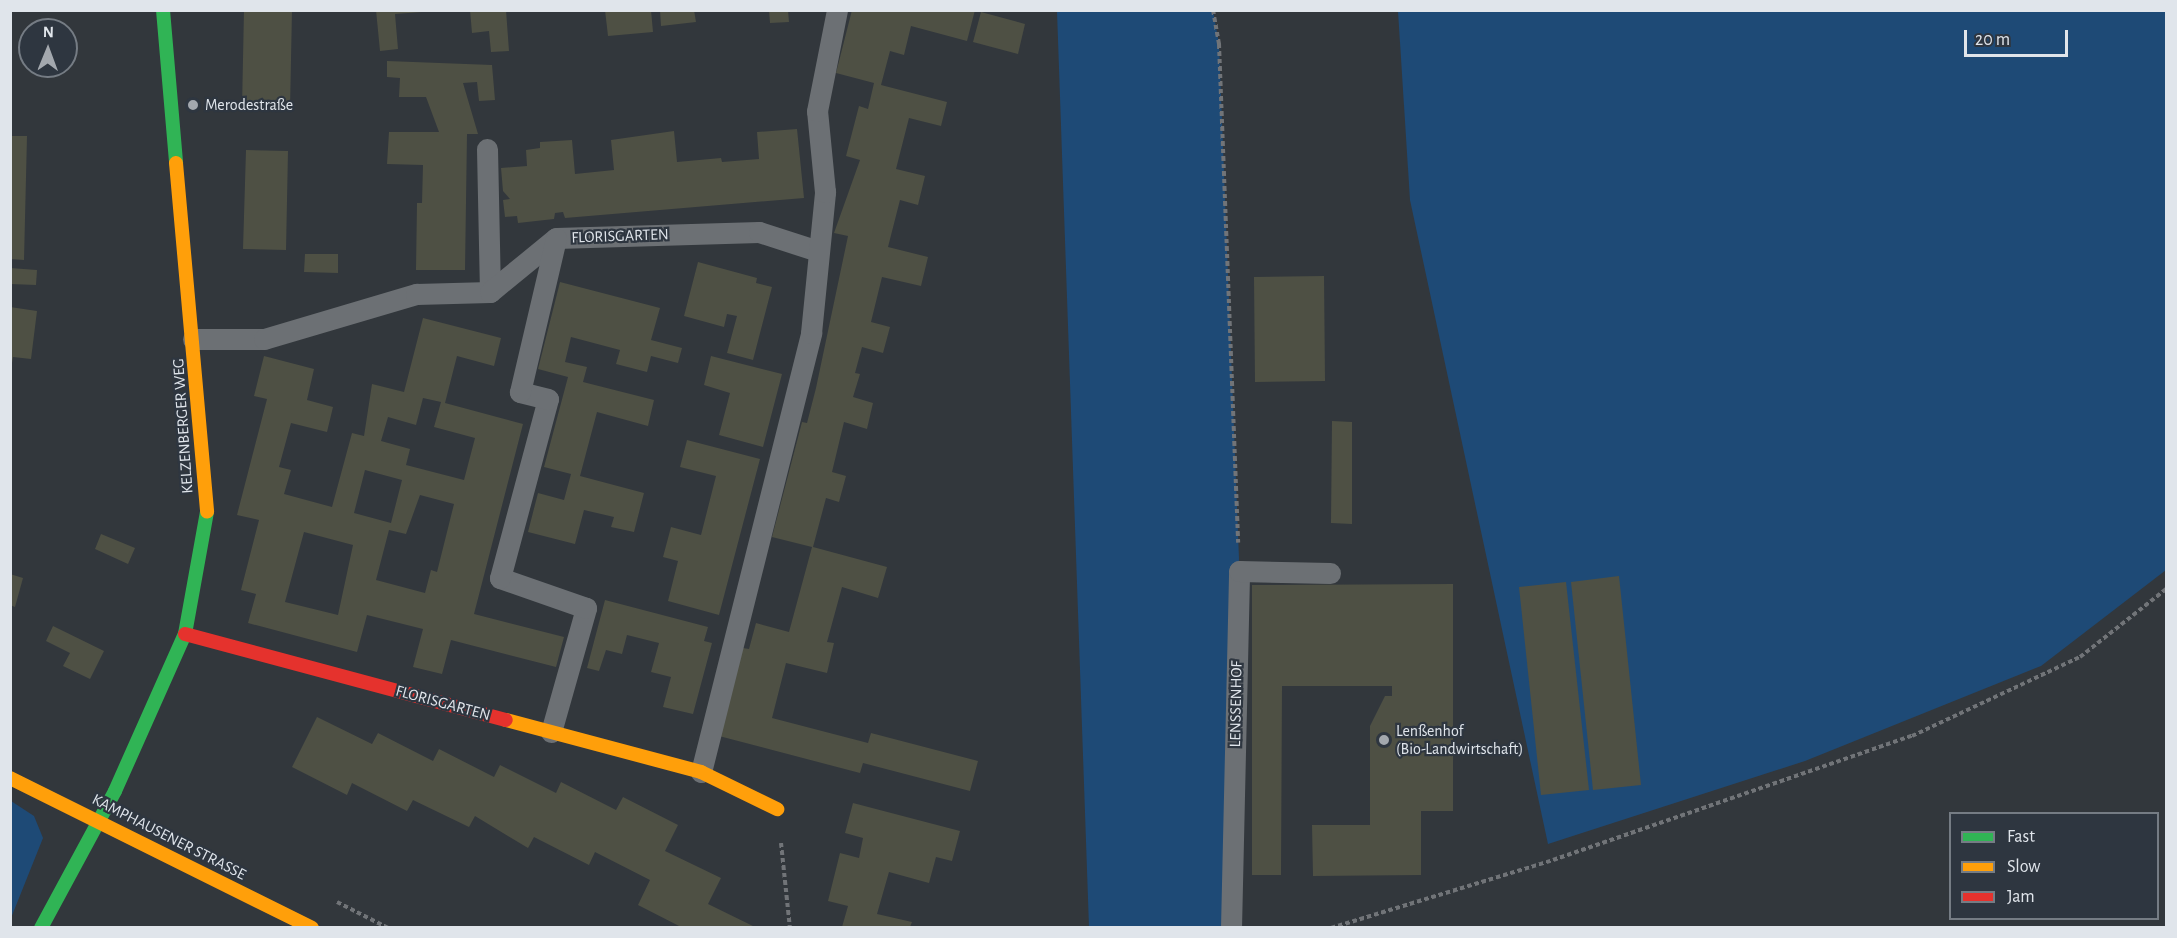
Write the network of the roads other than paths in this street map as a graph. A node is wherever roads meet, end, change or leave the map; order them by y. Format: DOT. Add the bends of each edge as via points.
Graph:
graph roads {
  1 [pos="162,10"];
  2 [pos="837,10"];
  3 [pos="487,149"];
  4 [pos="556,238"];
  5 [pos="818,251"];
  6 [pos="490,292"];
  7 [pos="193,339"];
  8 [pos="1330,573"];
  9 [pos="185,634"];
  10 [pos="551,732"];
  11 [pos="701,772"];
  12 [pos="10,778"];
  13 [pos="777,809"];
  14 [pos="99,821"];
  15 [pos="41,927"];
  16 [pos="312,927"];
  17 [pos="1231,927"];
  1 -- 7 [label="street, KELZENBERGER WEG"];
  2 -- 5 [label="lane" via="817,111 825,192"];
  3 -- 6 [label="lane"];
  4 -- 5 [label="lane, FLORISGARTEN" via="759,232"];
  4 -- 6 [label="lane, FLORISGARTEN"];
  4 -- 10 [label="lane" via="520,392 548,399 500,578 586,608"];
  5 -- 11 [label="lane" via="811,333"];
  6 -- 7 [label="lane" via="416,294 264,339"];
  7 -- 9 [label="street, KELZENBERGER WEG" via="207,516"];
  8 -- 17 [label="lane, LENSSENHOF" via="1239,571"];
  9 -- 10 [label="street, FLORISGARTEN"];
  9 -- 14 [label="street, KELZENBERGER WEG"];
  10 -- 11 [label="street, FLORISGARTEN"];
  11 -- 13 [label="street, FLORISGARTEN"];
  12 -- 14 [label="street, KAMPHAUSENER STRASSE"];
  14 -- 15 [label="street, KELZENBERGER WEG"];
  14 -- 16 [label="street, KAMPHAUSENER STRASSE"];
}
